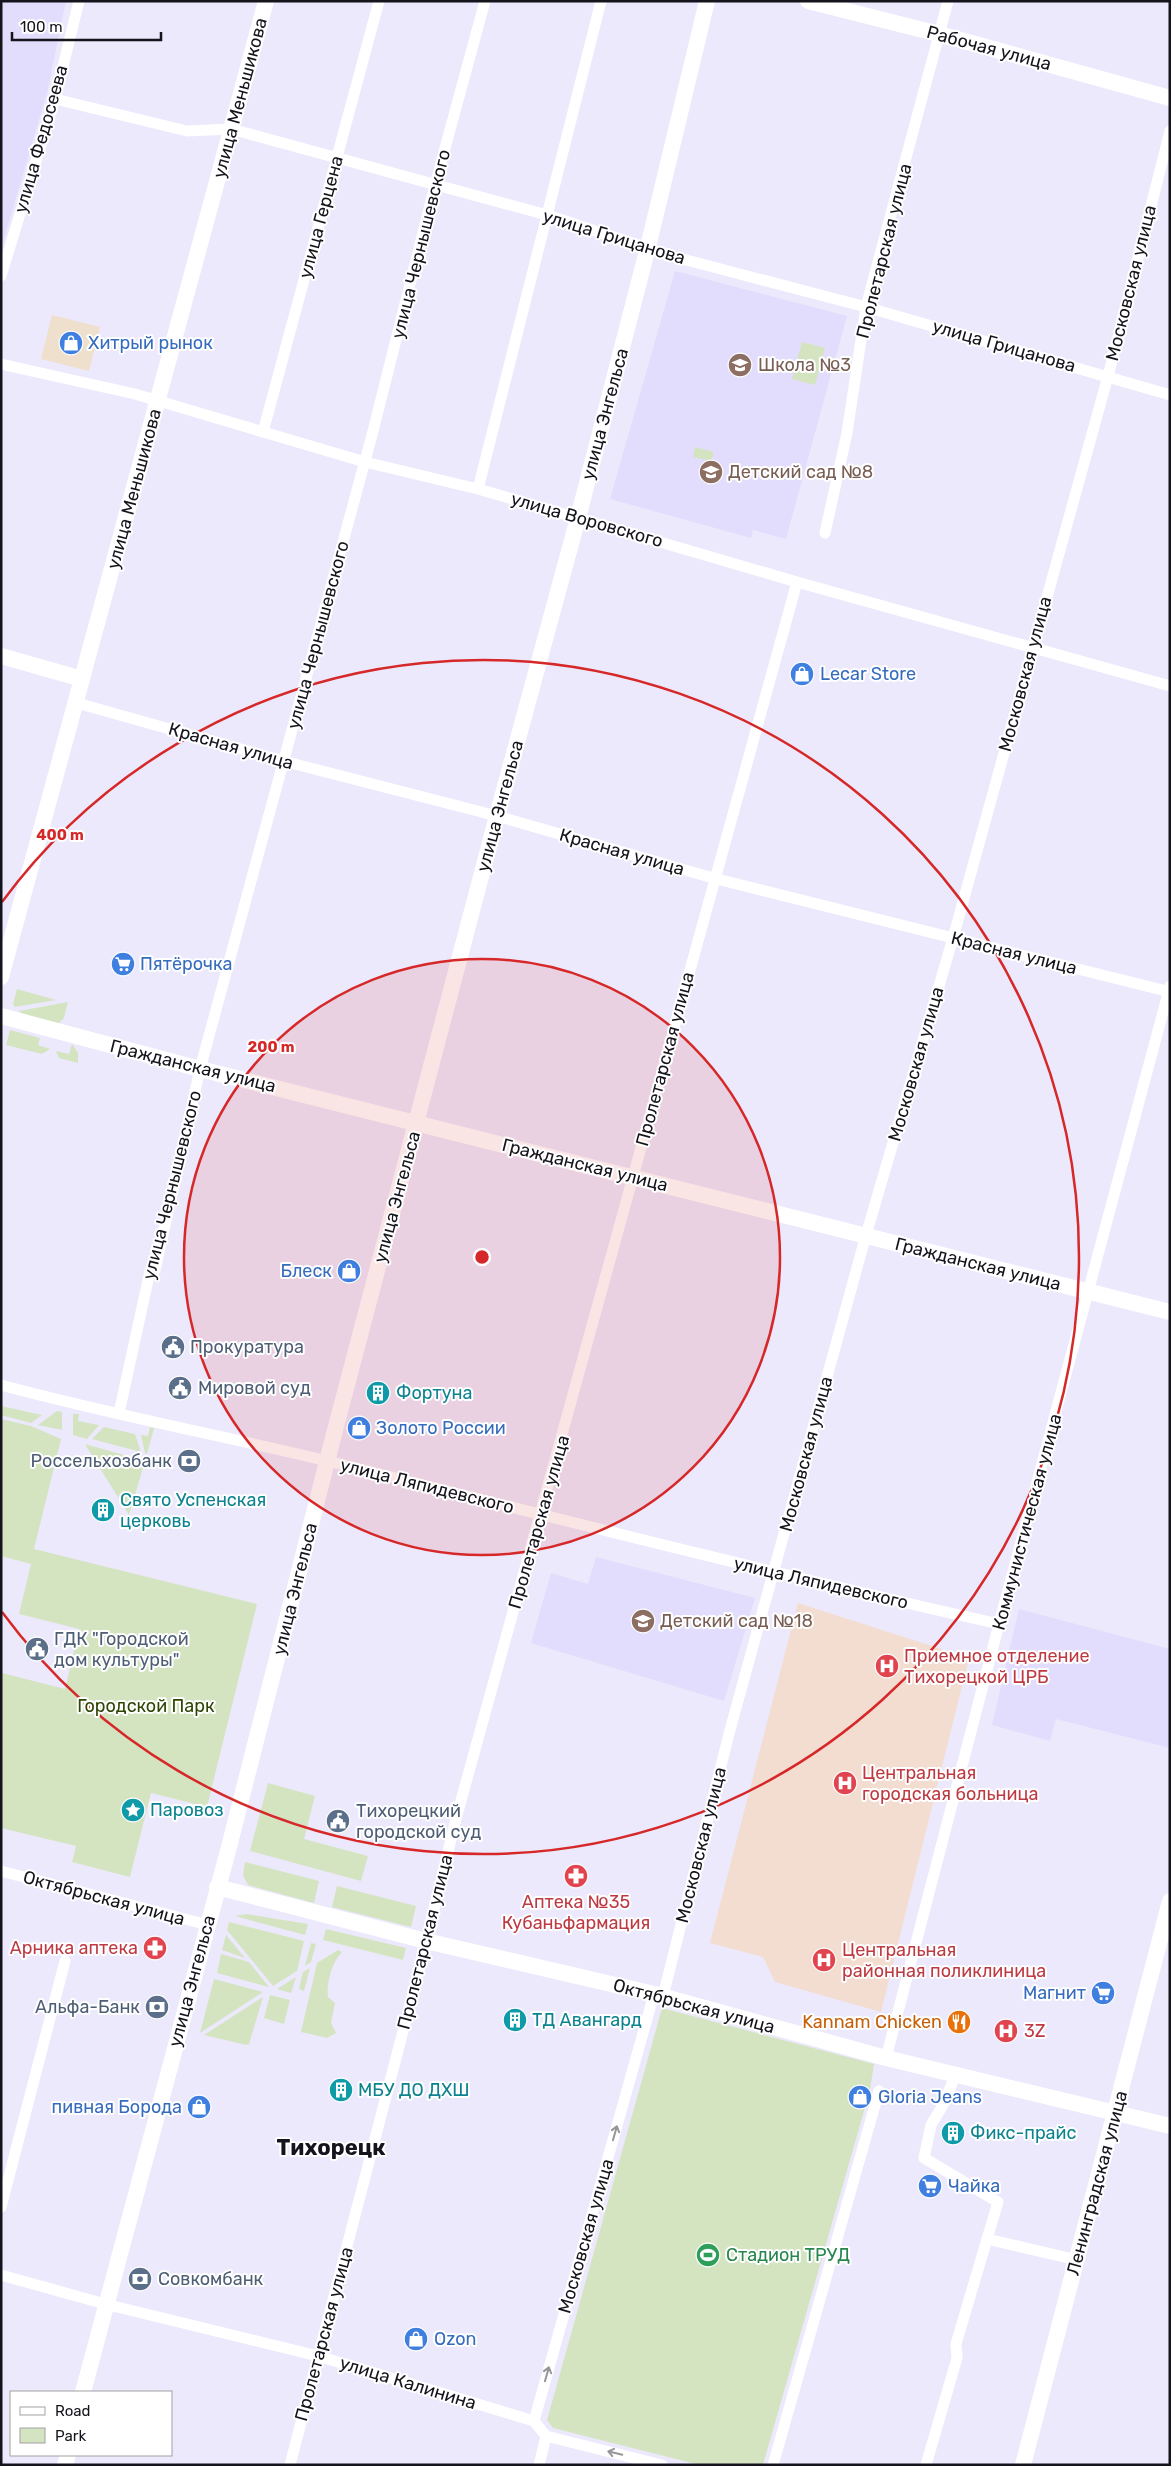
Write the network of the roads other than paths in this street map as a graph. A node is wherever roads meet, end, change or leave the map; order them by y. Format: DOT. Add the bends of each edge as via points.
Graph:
graph roads {
  1 [pos="79,1"];
  2 [pos="266,1"];
  3 [pos="379,1"];
  4 [pos="485,1"];
  5 [pos="601,1"];
  6 [pos="707,1"];
  7 [pos="808,1"];
  8 [pos="948,1"];
  9 [pos="939,34"];
  10 [pos="1170,98"];
  11 [pos="55,99"];
  12 [pos="231,129"];
  13 [pos="1170,131"];
  14 [pos="338,158"];
  15 [pos="436,185"];
  16 [pos="547,215"];
  17 [pos="648,248"];
  18 [pos="1,276"];
  19 [pos="866,307"];
  20 [pos="1,364"];
  21 [pos="1108,376"];
  22 [pos="1170,395"];
  23 [pos="158,402"];
  24 [pos="263,432"];
  25 [pos="365,462"];
  26 [pos="478,489"];
  27 [pos="578,518"];
  28 [pos="825,533"];
  29 [pos="796,582"];
  30 [pos="1032,647"];
  31 [pos="1,656"];
  32 [pos="82,679"];
  33 [pos="1170,686"];
  34 [pos="76,703"];
  35 [pos="283,761"];
  36 [pos="497,816"];
  37 [pos="713,878"];
  38 [pos="953,938"];
  39 [pos="4,949"];
  40 [pos="1,977"];
  41 [pos="1169,990"];
  42 [pos="1,1016"];
  43 [pos="200,1069"];
  44 [pos="417,1123"];
  45 [pos="634,1177"];
  46 [pos="866,1235"];
  47 [pos="1089,1292"];
  48 [pos="1170,1312"];
  49 [pos="1,1386"];
  50 [pos="119,1413"];
  51 [pos="327,1461"];
  52 [pos="540,1514"];
  53 [pos="774,1572"];
  54 [pos="999,1624"];
  55 [pos="1,1871"];
  56 [pos="217,1887"];
  57 [pos="1170,1901"];
  58 [pos="208,1925"];
  59 [pos="426,1941"];
  60 [pos="65,1961"];
  61 [pos="658,1995"];
  62 [pos="886,2058"];
  63 [pos="956,2074"];
  64 [pos="879,2091"];
  65 [pos="1116,2112"];
  66 [pos="1170,2126"];
  67 [pos="1,2206"];
  68 [pos="987,2239"];
  69 [pos="1077,2260"];
  70 [pos="1,2275"];
  71 [pos="105,2304"];
  72 [pos="318,2356"];
  73 [pos="83,2391"];
  74 [pos="534,2421"];
  75 [pos="546,2436"];
  76 [pos="290,2465"];
  77 [pos="539,2465"];
  78 [pos="662,2465"];
  79 [pos="773,2465"];
  80 [pos="926,2465"];
  81 [pos="1023,2465"];
  1 -- 11 [label="street, улица Федосеева"];
  2 -- 12 [label="main road, улица Меньшикова"];
  3 -- 14 [label="street, улица Герцена"];
  4 -- 15 [label="street, улица Чернышевского"];
  5 -- 16 [label="street"];
  6 -- 17 [label="main road, улица Энгельса"];
  7 -- 9 [label="main road, Рабочая улица"];
  8 -- 9 [label="street, Пролетарская улица"];
  9 -- 10 [label="main road, Рабочая улица"];
  9 -- 19 [label="street, Пролетарская улица"];
  11 -- 12 [label="street, улица Грицанова" via="187,131"];
  11 -- 18 [label="street, улица Федосеева"];
  12 -- 14 [label="street, улица Грицанова"];
  12 -- 23 [label="main road, улица Меньшикова"];
  13 -- 21 [label="street, Московская улица"];
  14 -- 15 [label="street, улица Грицанова"];
  14 -- 24 [label="street, улица Герцена"];
  15 -- 16 [label="street, улица Грицанова"];
  15 -- 25 [label="street, улица Чернышевского"];
  16 -- 17 [label="street, улица Грицанова"];
  16 -- 26 [label="street"];
  17 -- 19 [label="street, улица Грицанова"];
  17 -- 27 [label="main road, улица Энгельса"];
  19 -- 21 [label="street, улица Грицанова"];
  19 -- 28 [label="street, Пролетарская улица" via="847,433"];
  20 -- 23 [label="street, улица Воровского"];
  21 -- 22 [label="street, улица Грицанова"];
  21 -- 30 [label="street, Московская улица"];
  23 -- 24 [label="street, улица Воровского"];
  23 -- 32 [label="main road, улица Меньшикова"];
  24 -- 25 [label="street, улица Воровского"];
  25 -- 26 [label="street, улица Воровского"];
  25 -- 35 [label="street, улица Чернышевского"];
  26 -- 27 [label="street, улица Воровского"];
  27 -- 29 [label="street, улица Воровского"];
  27 -- 36 [label="main road, улица Энгельса"];
  29 -- 30 [label="street, улица Воровского"];
  29 -- 37 [label="street, Пролетарская улица"];
  30 -- 33 [label="street, улица Воровского"];
  30 -- 38 [label="street, Московская улица"];
  31 -- 32 [label="main road"];
  32 -- 34 [label="main road, улица Меньшикова"];
  34 -- 35 [label="street, Красная улица"];
  34 -- 39 [label="main road, улица Меньшикова"];
  35 -- 36 [label="street, Красная улица"];
  35 -- 43 [label="street, улица Чернышевского"];
  36 -- 37 [label="street, Красная улица"];
  36 -- 44 [label="main road, улица Энгельса"];
  37 -- 38 [label="street, Красная улица"];
  37 -- 45 [label="street, Пролетарская улица"];
  38 -- 41 [label="street, Красная улица"];
  38 -- 46 [label="street, Московская улица"];
  39 -- 40 [label="main road, улица Меньшикова"];
  41 -- 47 [label="street, Коммунистическая улица"];
  42 -- 43 [label="main road, Гражданская улица"];
  43 -- 44 [label="main road, Гражданская улица"];
  43 -- 50 [label="street, улица Чернышевского"];
  44 -- 45 [label="main road, Гражданская улица"];
  44 -- 51 [label="main road, улица Энгельса"];
  45 -- 46 [label="main road, Гражданская улица"];
  45 -- 52 [label="street, Пролетарская улица"];
  46 -- 47 [label="main road, Гражданская улица"];
  46 -- 53 [label="street, Московская улица"];
  47 -- 48 [label="main road, Гражданская улица"];
  47 -- 54 [label="street, Коммунистическая улица"];
  49 -- 50 [label="street, улица Ляпидевского"];
  50 -- 51 [label="street, улица Ляпидевского"];
  51 -- 52 [label="street, улица Ляпидевского"];
  51 -- 56 [label="main road, улица Энгельса"];
  52 -- 53 [label="street, улица Ляпидевского"];
  52 -- 59 [label="street, Пролетарская улица" via="457,1815"];
  53 -- 54 [label="street, улица Ляпидевского"];
  53 -- 61 [label="street, Московская улица"];
  54 -- 62 [label="street, Коммунистическая улица"];
  55 -- 58 [label="street, Октябрьская улица"];
  56 -- 58 [label="main road, улица Энгельса"];
  56 -- 59 [label="main road, Октябрьская улица"];
  57 -- 65 [label="main road, Ленинградская улица"];
  58 -- 71 [label="main road, улица Энгельса"];
  59 -- 61 [label="main road, Октябрьская улица"];
  59 -- 72 [label="street, Пролетарская улица"];
  60 -- 67 [label="street"];
  61 -- 62 [label="main road, Октябрьская улица"];
  74 -- 61 [label="street, Московская улица, one-way"];
  62 -- 63 [label="main road, Октябрьская улица"];
  63 -- 65 [label="main road, Октябрьская улица"];
  63 -- 68 [label="street" via="931,2125 924,2158 998,2202"];
  64 -- 79 [label="street"];
  65 -- 66 [label="main road, Октябрьская улица"];
  65 -- 69 [label="main road, Ленинградская улица"];
  68 -- 69 [label="street"];
  68 -- 80 [label="street" via="956,2344 957,2358"];
  69 -- 81 [label="main road, Ленинградская улица"];
  70 -- 71 [label="street, улица Калинина"];
  71 -- 72 [label="street, улица Калинина"];
  71 -- 73 [label="main road, улица Энгельса"];
  72 -- 74 [label="street, улица Калинина"];
  72 -- 76 [label="street, Пролетарская улица"];
  74 -- 75 [label="street"];
  75 -- 77 [label="street"];
  78 -- 75 [label="street, one-way"];
}
